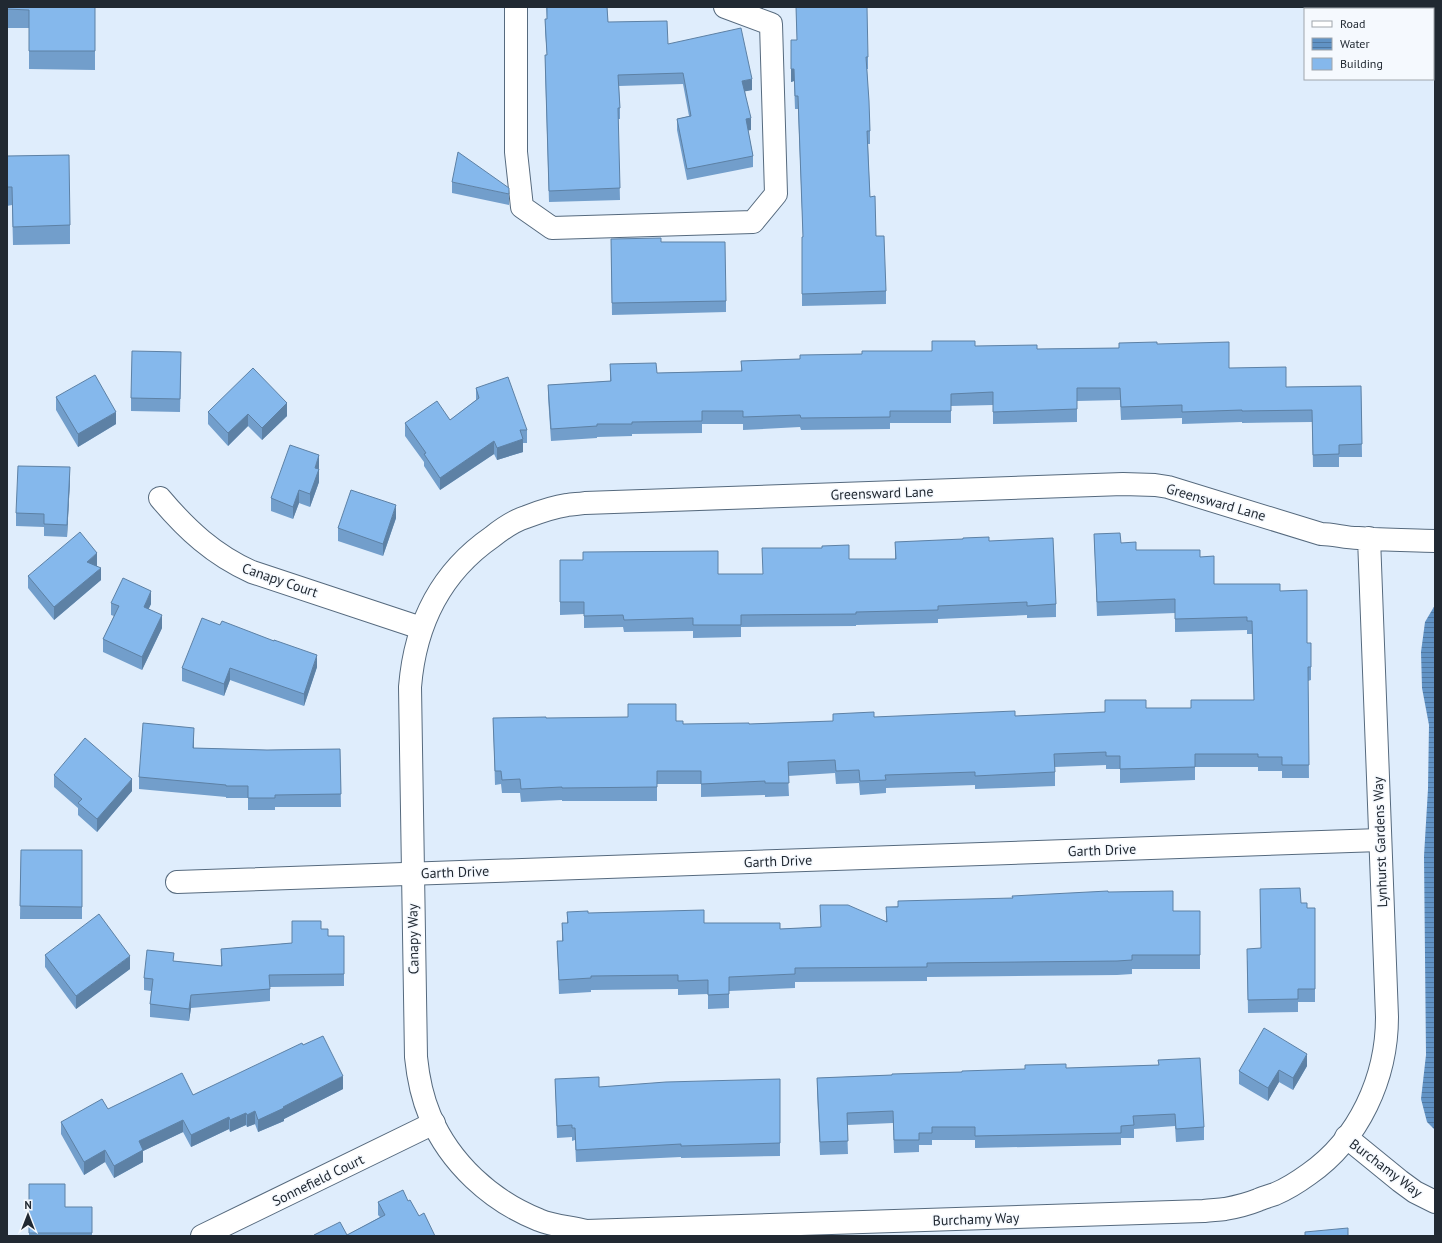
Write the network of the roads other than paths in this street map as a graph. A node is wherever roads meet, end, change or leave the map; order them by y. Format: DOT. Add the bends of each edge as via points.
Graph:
graph roads {
  1 [pos="516,7"];
  2 [pos="725,7"];
  3 [pos="160,498"];
  4 [pos="1369,538"];
  5 [pos="1435,540"];
  6 [pos="421,628"];
  7 [pos="411,672"];
  8 [pos="1380,840"];
  9 [pos="412,874"];
  10 [pos="177,882"];
  11 [pos="434,1123"];
  12 [pos="1346,1137"];
  13 [pos="482,1186"];
  14 [pos="1435,1202"];
  15 [pos="202,1236"];
  1 -- 2 [label="street" via="516,152 522,207 552,228 753,222 776,194 771,24"];
  3 -- 6 [label="street, Canapy Court" via="200,540 234,564"];
  4 -- 5 [label="street, Greensward Lane"];
  4 -- 6 [label="street, Greensward Lane" via="1321,534 1177,489 1155,485 585,503 558,507 525,517 484,542 444,583"];
  4 -- 8 [label="street, Lynhurst Gardens Way"];
  6 -- 7 [label="street, Greensward Lane"];
  7 -- 9 [label="street, Canapy Way"];
  8 -- 9 [label="street, Garth Drive"];
  8 -- 12 [label="street, Lynhurst Gardens Way" via="1386,1038 1382,1065 1371,1098"];
  9 -- 10 [label="street, Garth Drive"];
  9 -- 11 [label="street, Canapy Way" via="416,1057 422,1092"];
  11 -- 13 [label="street, Canapy Way" via="460,1165"];
  11 -- 15 [label="street, Sonnefield Court"];
  12 -- 13 [label="street, Burchamy Way" via="1315,1170 1280,1191 1249,1203 1204,1211 586,1231 539,1220 511,1207"];
  12 -- 14 [label="street, Burchamy Way" via="1415,1192"];
}
